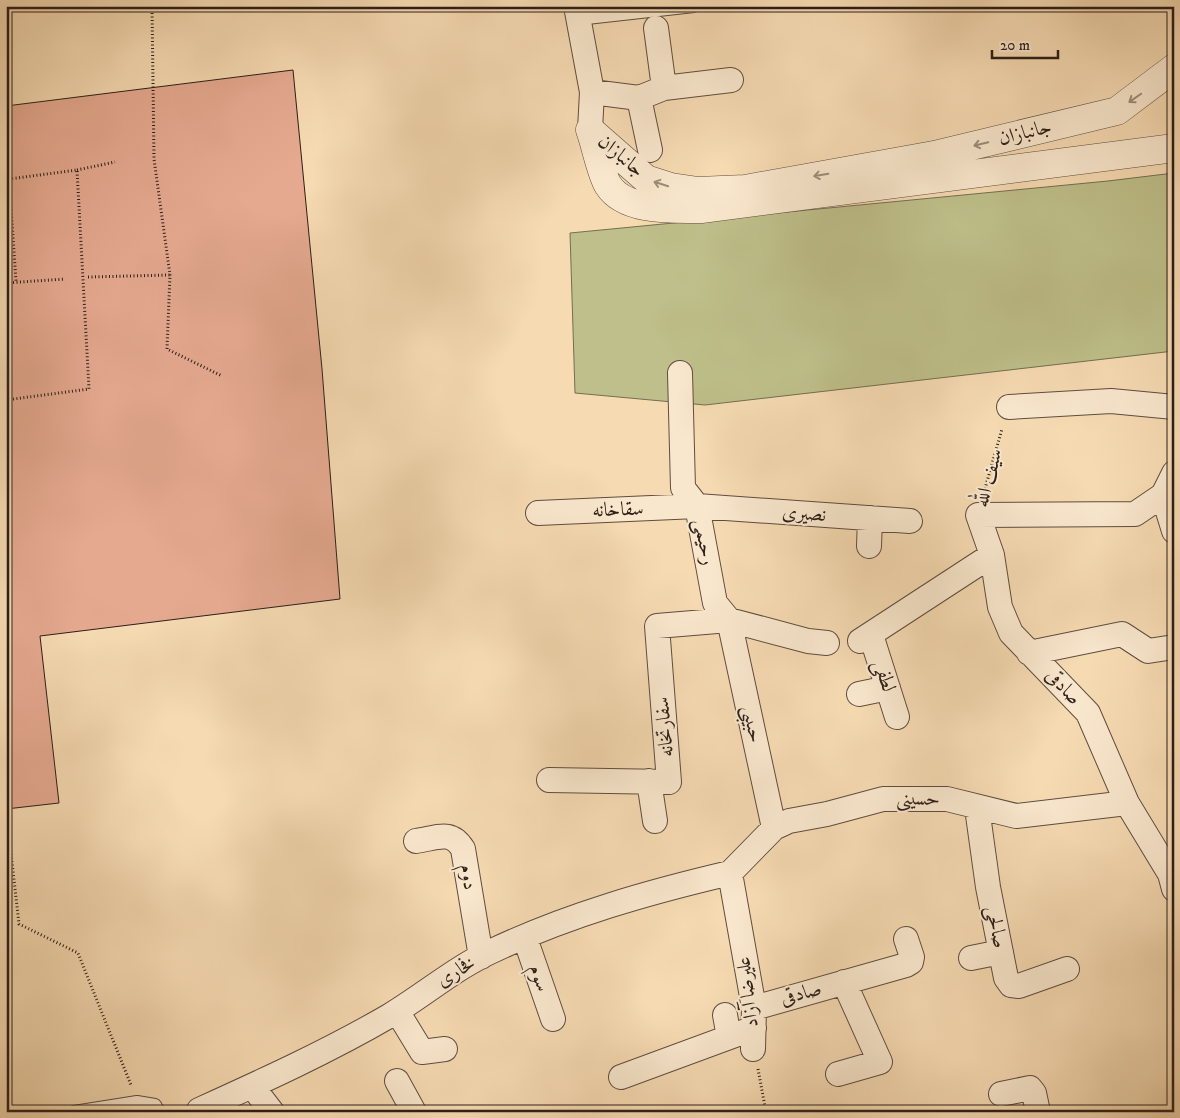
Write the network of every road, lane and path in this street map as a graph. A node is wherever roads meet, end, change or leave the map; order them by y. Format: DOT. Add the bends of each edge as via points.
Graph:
graph roads {
  1 [pos="152,6"];
  2 [pos="694,6"];
  3 [pos="577,12"];
  4 [pos="656,28"];
  5 [pos="1174,68"];
  6 [pos="731,80"];
  7 [pos="664,88"];
  8 [pos="592,92"];
  9 [pos="639,98"];
  10 [pos="590,130"];
  11 [pos="1174,148"];
  12 [pos="650,150"];
  13 [pos="114,162"];
  14 [pos="76,170"];
  15 [pos="170,275"];
  16 [pos="88,277"];
  17 [pos="65,279"];
  18 [pos="16,281"];
  19 [pos="6,283"];
  20 [pos="680,373"];
  21 [pos="222,376"];
  22 [pos="6,400"];
  23 [pos="1009,407"];
  24 [pos="1174,408"];
  25 [pos="1174,473"];
  26 [pos="1163,495"];
  27 [pos="697,506"];
  28 [pos="538,513"];
  29 [pos="978,515"];
  30 [pos="870,518"];
  31 [pos="910,521"];
  32 [pos="1174,531"];
  33 [pos="869,546"];
  34 [pos="994,566"];
  35 [pos="729,620"];
  36 [pos="827,643"];
  37 [pos="1174,646"];
  38 [pos="1029,653"];
  39 [pos="888,688"];
  40 [pos="859,694"];
  41 [pos="897,717"];
  42 [pos="549,780"];
  43 [pos="649,781"];
  44 [pos="1128,803"];
  45 [pos="977,808"];
  46 [pos="6,809"];
  47 [pos="655,821"];
  48 [pos="774,828"];
  49 [pos="416,840"];
  50 [pos="730,873"];
  51 [pos="1172,879"];
  52 [pos="525,938"];
  53 [pos="906,939"];
  54 [pos="1001,952"];
  55 [pos="481,958"];
  56 [pos="971,958"];
  57 [pos="1067,969"];
  58 [pos="844,982"];
  59 [pos="397,1010"];
  60 [pos="553,1019"];
  61 [pos="754,1028"];
  62 [pos="445,1049"];
  63 [pos="838,1074"];
  64 [pos="620,1077"];
  65 [pos="397,1081"];
  66 [pos="252,1086"];
  67 [pos="1001,1094"];
  68 [pos="138,1102"];
  69 [pos="199,1110"];
  70 [pos="74,1112"];
  71 [pos="159,1112"];
  72 [pos="272,1112"];
  73 [pos="414,1112"];
  74 [pos="766,1112"];
  75 [pos="1038,1112"];
  1 -- 15 [label="path" via="154,159"];
  2 -- 3 [label="lane"];
  3 -- 8 [label="street"];
  4 -- 7 [label="street"];
  5 -- 10 [label="street, جانبازان, one-way" via="1117,111 934,155 744,189 698,191 646,179"];
  6 -- 7 [label="street"];
  7 -- 9 [label="street"];
  8 -- 9 [label="street"];
  8 -- 10 [label="street"];
  9 -- 12 [label="street"];
  10 -- 11 [label="street, جانبازان" via="608,186 630,204 665,209 701,209"];
  13 -- 14 [label="path"];
  14 -- 18 [label="path" via="9,179"];
  14 -- 22 [label="path" via="89,389"];
  15 -- 16 [label="path"];
  15 -- 21 [label="path" via="167,349"];
  17 -- 18 [label="path"];
  18 -- 19 [label="path"];
  20 -- 27 [label="street, رحیمی" via="683,488"];
  23 -- 24 [label="street" via="1111,401"];
  23 -- 29 [label="path, سیف الله"];
  25 -- 26 [label="street"];
  26 -- 29 [label="street" via="1135,514"];
  26 -- 32 [label="street"];
  27 -- 28 [label="street, سقاخانه"];
  27 -- 30 [label="street, نصیری"];
  27 -- 35 [label="street, رحیمی" via="716,603"];
  29 -- 34 [label="street, سیف الله"];
  30 -- 31 [label="street, نصیری"];
  30 -- 33 [label="street"];
  34 -- 38 [label="street, صادقی" via="1000,607 1011,633"];
  34 -- 39 [label="street, لطفی" via="865,638"];
  35 -- 36 [label="street"];
  35 -- 43 [label="street, سفارتخانه" via="656,626 669,782"];
  35 -- 48 [label="street, حبیبی"];
  37 -- 38 [label="street" via="1148,651 1122,634"];
  38 -- 44 [label="street, صادقی" via="1088,713"];
  39 -- 40 [label="street"];
  39 -- 41 [label="street, لطفی"];
  42 -- 43 [label="street, سفارتخانه"];
  43 -- 47 [label="street"];
  44 -- 45 [label="street, حسینی" via="1016,816"];
  44 -- 51 [label="street, صادقی"];
  45 -- 48 [label="street, حسینی" via="947,799 883,798 790,821"];
  45 -- 54 [label="street, صالحی"];
  46 -- 68 [label="path" via="19,924 78,953"];
  48 -- 50 [label="street, حسینی"];
  49 -- 55 [label="street, دوم" via="452,836 463,849"];
  50 -- 52 [label="street, فخاری" via="630,898"];
  50 -- 61 [label="street, علیرضا آزاد"];
  52 -- 55 [label="street, فخاری"];
  52 -- 60 [label="street, سوم"];
  53 -- 58 [label="street, صادقی" via="911,962"];
  54 -- 56 [label="street"];
  54 -- 57 [label="street, صالحی" via="1006,978 1012,986"];
  55 -- 59 [label="street, فخاری"];
  58 -- 61 [label="street, صادقی"];
  58 -- 63 [label="street" via="880,1062"];
  59 -- 62 [label="street" via="422,1052"];
  59 -- 66 [label="street, فخاری"];
  61 -- 64 [label="street" via="727,1026"];
  61 -- 74 [label="path, علیرضا آزاد"];
  65 -- 73 [label="street"];
  66 -- 69 [label="street, فخاری"];
  66 -- 72 [label="street"];
  67 -- 75 [label="street" via="1030,1088"];
  68 -- 70 [label="lane"];
  68 -- 71 [label="lane" via="156,1105"];
}
